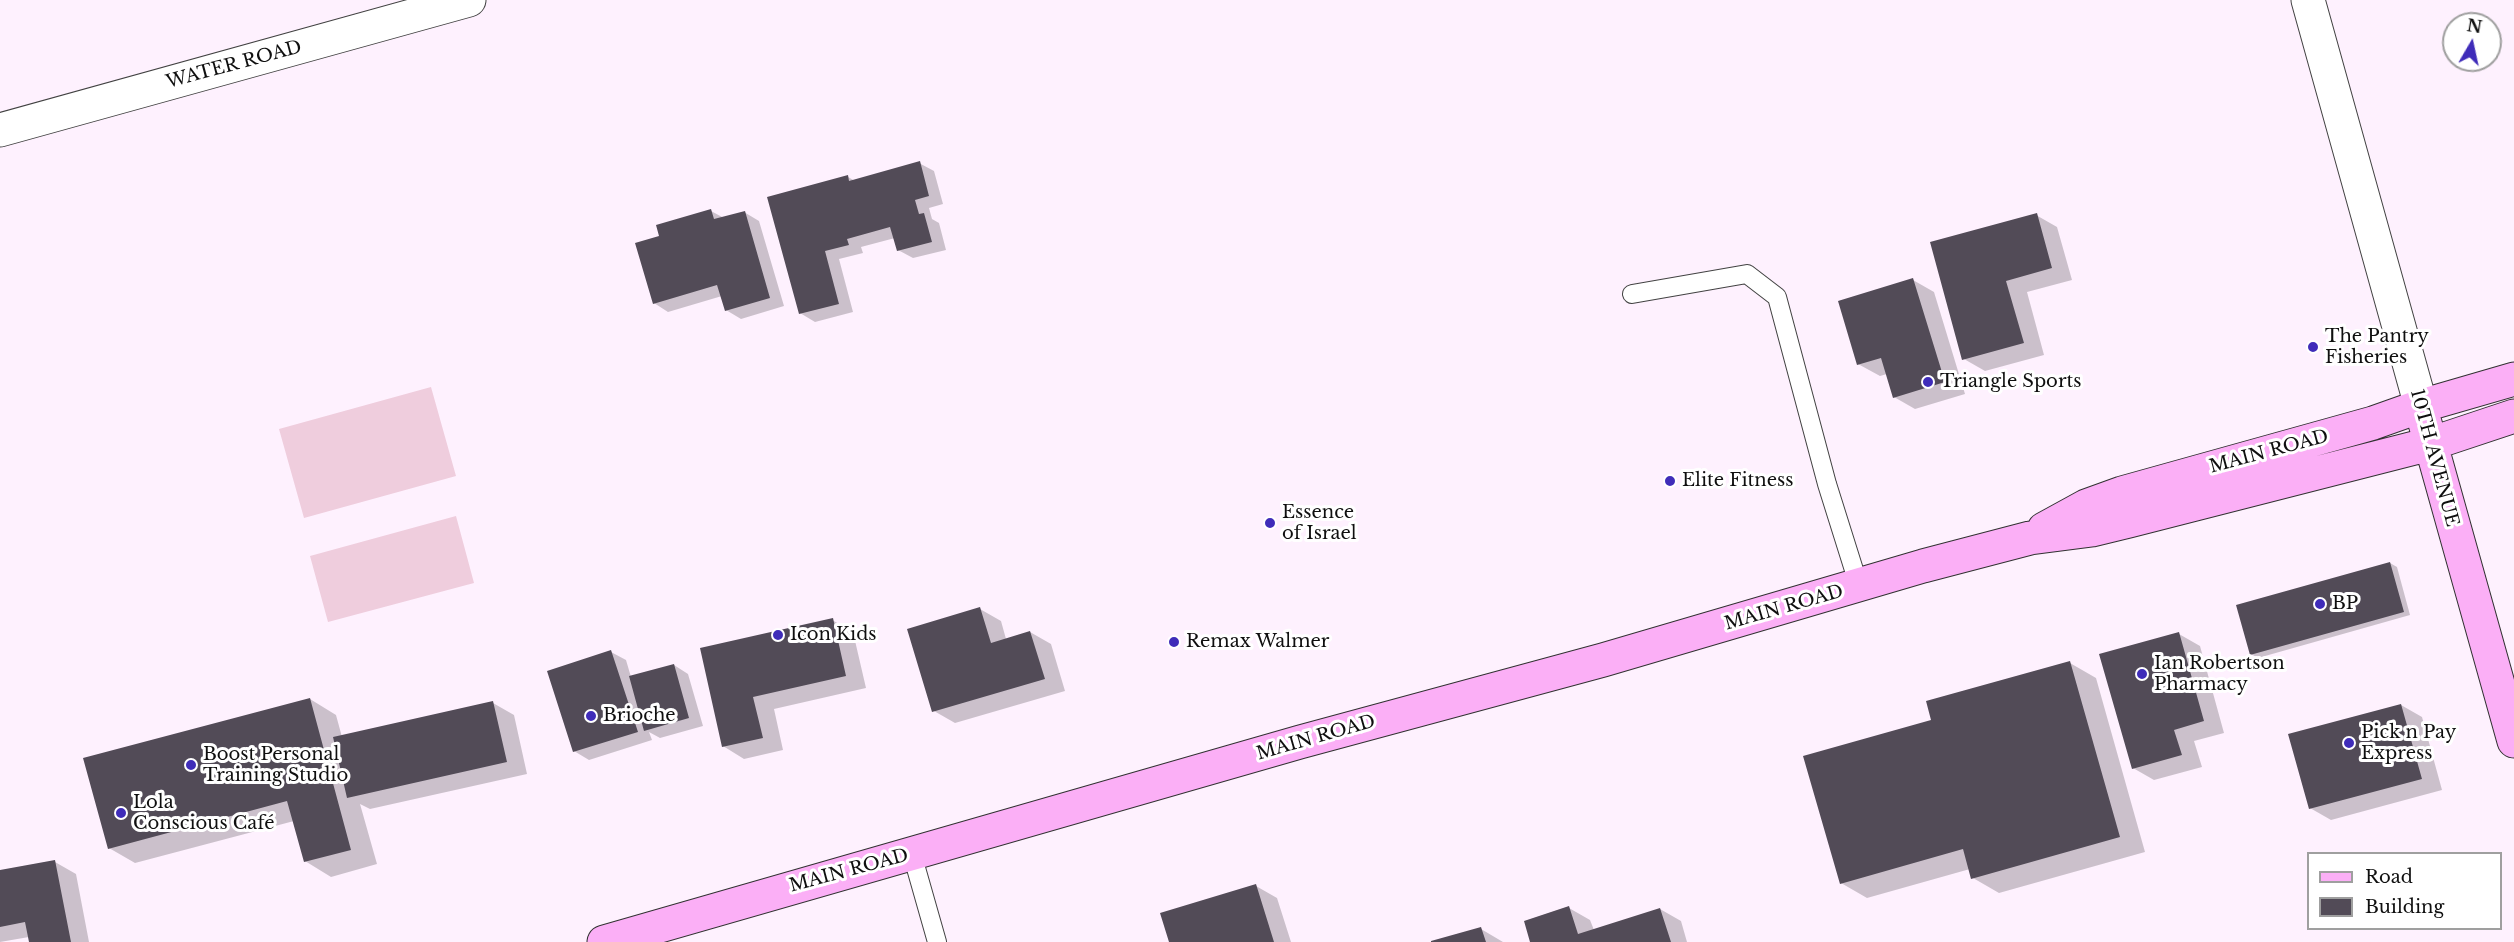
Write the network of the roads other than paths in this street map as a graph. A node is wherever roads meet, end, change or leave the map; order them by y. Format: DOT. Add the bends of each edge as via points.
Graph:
graph roads {
  1 [pos="469,0"];
  2 [pos="2308,0"];
  3 [pos="0,130"];
  4 [pos="1632,294"];
  5 [pos="2514,379"];
  6 [pos="2421,406"];
  7 [pos="2514,416"];
  8 [pos="2430,444"];
  9 [pos="2030,538"];
  10 [pos="1859,586"];
  11 [pos="2514,741"];
  12 [pos="912,854"];
  13 [pos="604,942"];
  14 [pos="938,942"];
  1 -- 3 [label="street, WATER ROAD"];
  2 -- 6 [label="street, 10TH AVENUE"];
  4 -- 10 [label="lane" via="1747,274 1777,297"];
  5 -- 6 [label="main road, MAIN ROAD"];
  6 -- 8 [label="main road, 10TH AVENUE"];
  6 -- 9 [label="main road, MAIN ROAD" via="2122,493 2086,506"];
  7 -- 8 [label="main road, MAIN ROAD"];
  8 -- 9 [label="main road, MAIN ROAD" via="2092,530"];
  8 -- 11 [label="main road, 10TH AVENUE"];
  9 -- 10 [label="main road, MAIN ROAD"];
  10 -- 12 [label="main road, MAIN ROAD"];
  12 -- 13 [label="main road, MAIN ROAD"];
  12 -- 14 [label="lane"];
}
